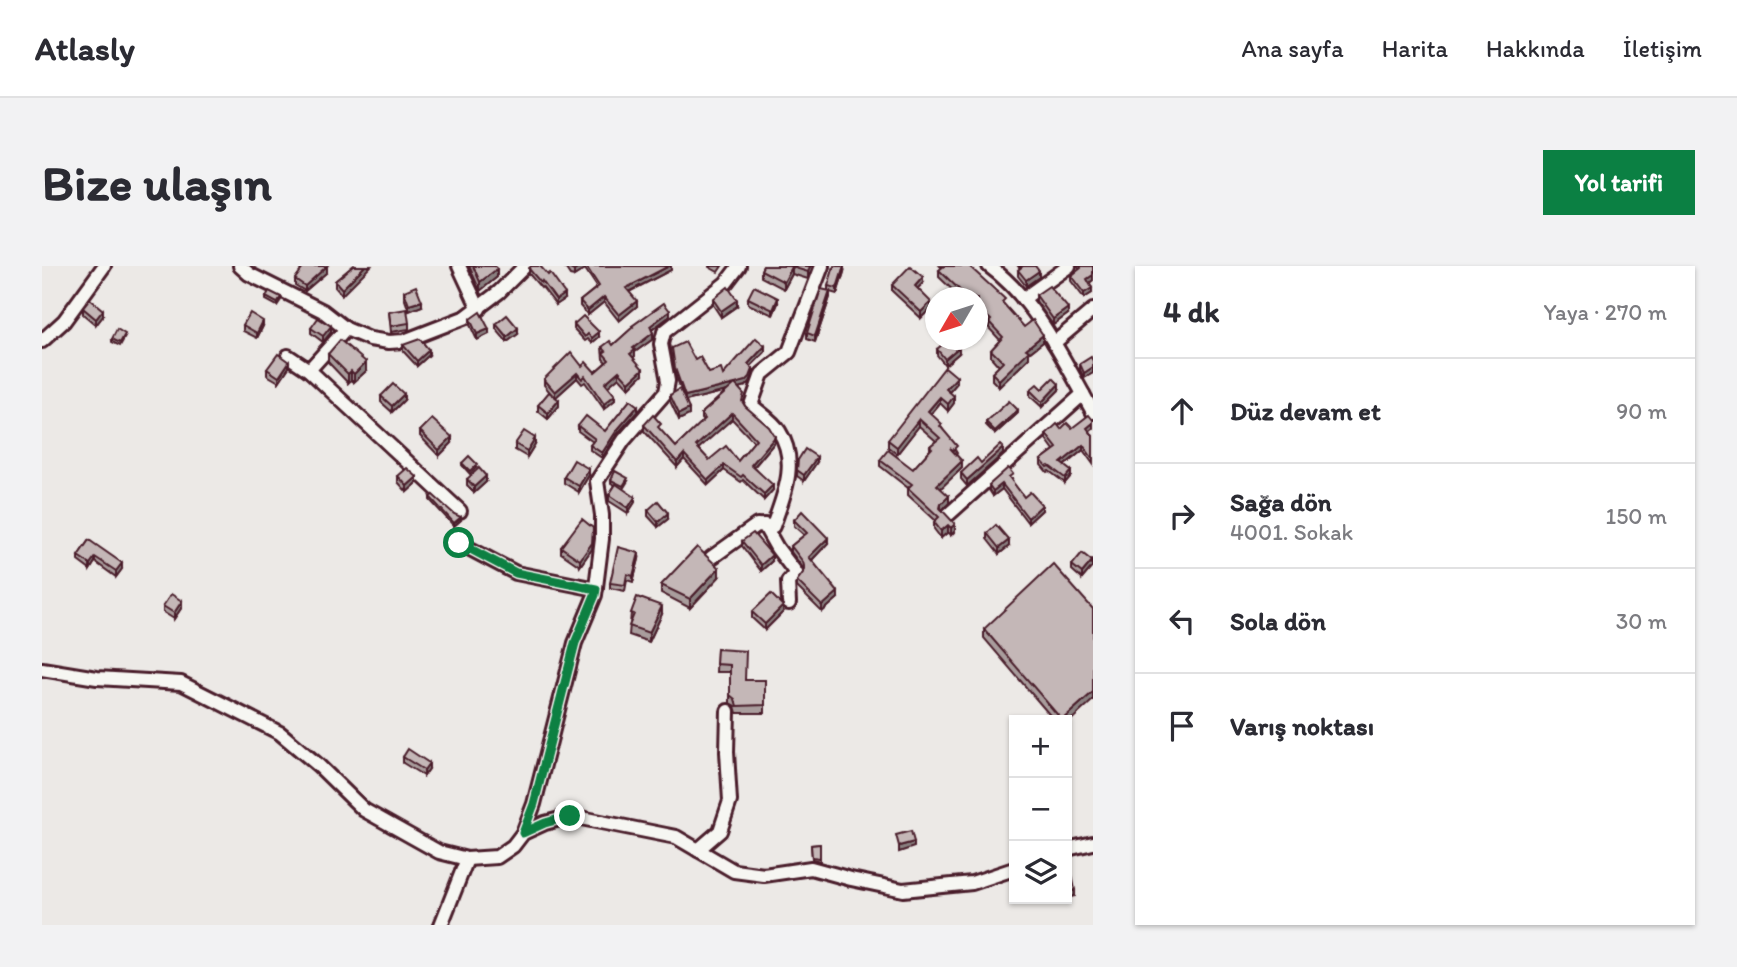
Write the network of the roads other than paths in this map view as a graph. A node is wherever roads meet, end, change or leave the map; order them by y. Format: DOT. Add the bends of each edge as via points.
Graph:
graph roads {
  1 [pos="104,266"];
  2 [pos="240,266"];
  3 [pos="459,266"];
  4 [pos="526,266"];
  5 [pos="738,266"];
  6 [pos="822,266"];
  7 [pos="989,266"];
  8 [pos="1069,266"];
  9 [pos="1023,299"];
  10 [pos="479,309"];
  11 [pos="1093,310"];
  12 [pos="346,329"];
  13 [pos="42,341"];
  14 [pos="1054,343"];
  15 [pos="288,356"];
  16 [pos="309,370"];
  17 [pos="1083,394"];
  18 [pos="1093,412"];
  19 [pos="460,511"];
  20 [pos="949,514"];
  21 [pos="764,525"];
  22 [pos="459,543"];
  23 [pos="711,558"];
  24 [pos="596,589"];
  25 [pos="789,603"];
  26 [pos="42,668"];
  27 [pos="728,712"];
  28 [pos="523,833"];
  29 [pos="1093,843"];
  30 [pos="1072,848"];
  31 [pos="698,850"];
  32 [pos="467,859"];
  33 [pos="1009,871"];
  34 [pos="441,925"];
  1 -- 13 [label="street" via="64,321"];
  2 -- 12 [label="street" via="323,311"];
  3 -- 10 [label="street"];
  4 -- 10 [label="street"];
  5 -- 24 [label="street" via="726,283 664,332 666,392 624,440 597,481 602,527"];
  6 -- 21 [label="street" via="789,352 762,374 751,405 778,429 786,446 789,480 773,526"];
  7 -- 9 [label="street"];
  8 -- 9 [label="street"];
  9 -- 14 [label="street"];
  10 -- 12 [label="street" via="404,341 370,339"];
  11 -- 14 [label="street"];
  12 -- 16 [label="street"];
  14 -- 17 [label="street"];
  15 -- 16 [label="street"];
  16 -- 19 [label="street"];
  17 -- 18 [label="street"];
  17 -- 20 [label="street"];
  21 -- 23 [label="street" via="757,525"];
  21 -- 25 [label="street" via="796,573 788,583"];
  22 -- 24 [label="street" via="516,573"];
  24 -- 28 [label="street" via="575,643"];
  26 -- 32 [label="street" via="97,678 181,683 280,733 364,810 439,852"];
  27 -- 31 [label="street" via="730,801 720,831"];
  28 -- 31 [label="street" via="570,816 676,837"];
  28 -- 32 [label="street" via="497,856"];
  29 -- 30 [label="street"];
  31 -- 33 [label="street" via="734,871 764,875 811,868 903,890 972,883"];
  32 -- 34 [label="street"];
}
